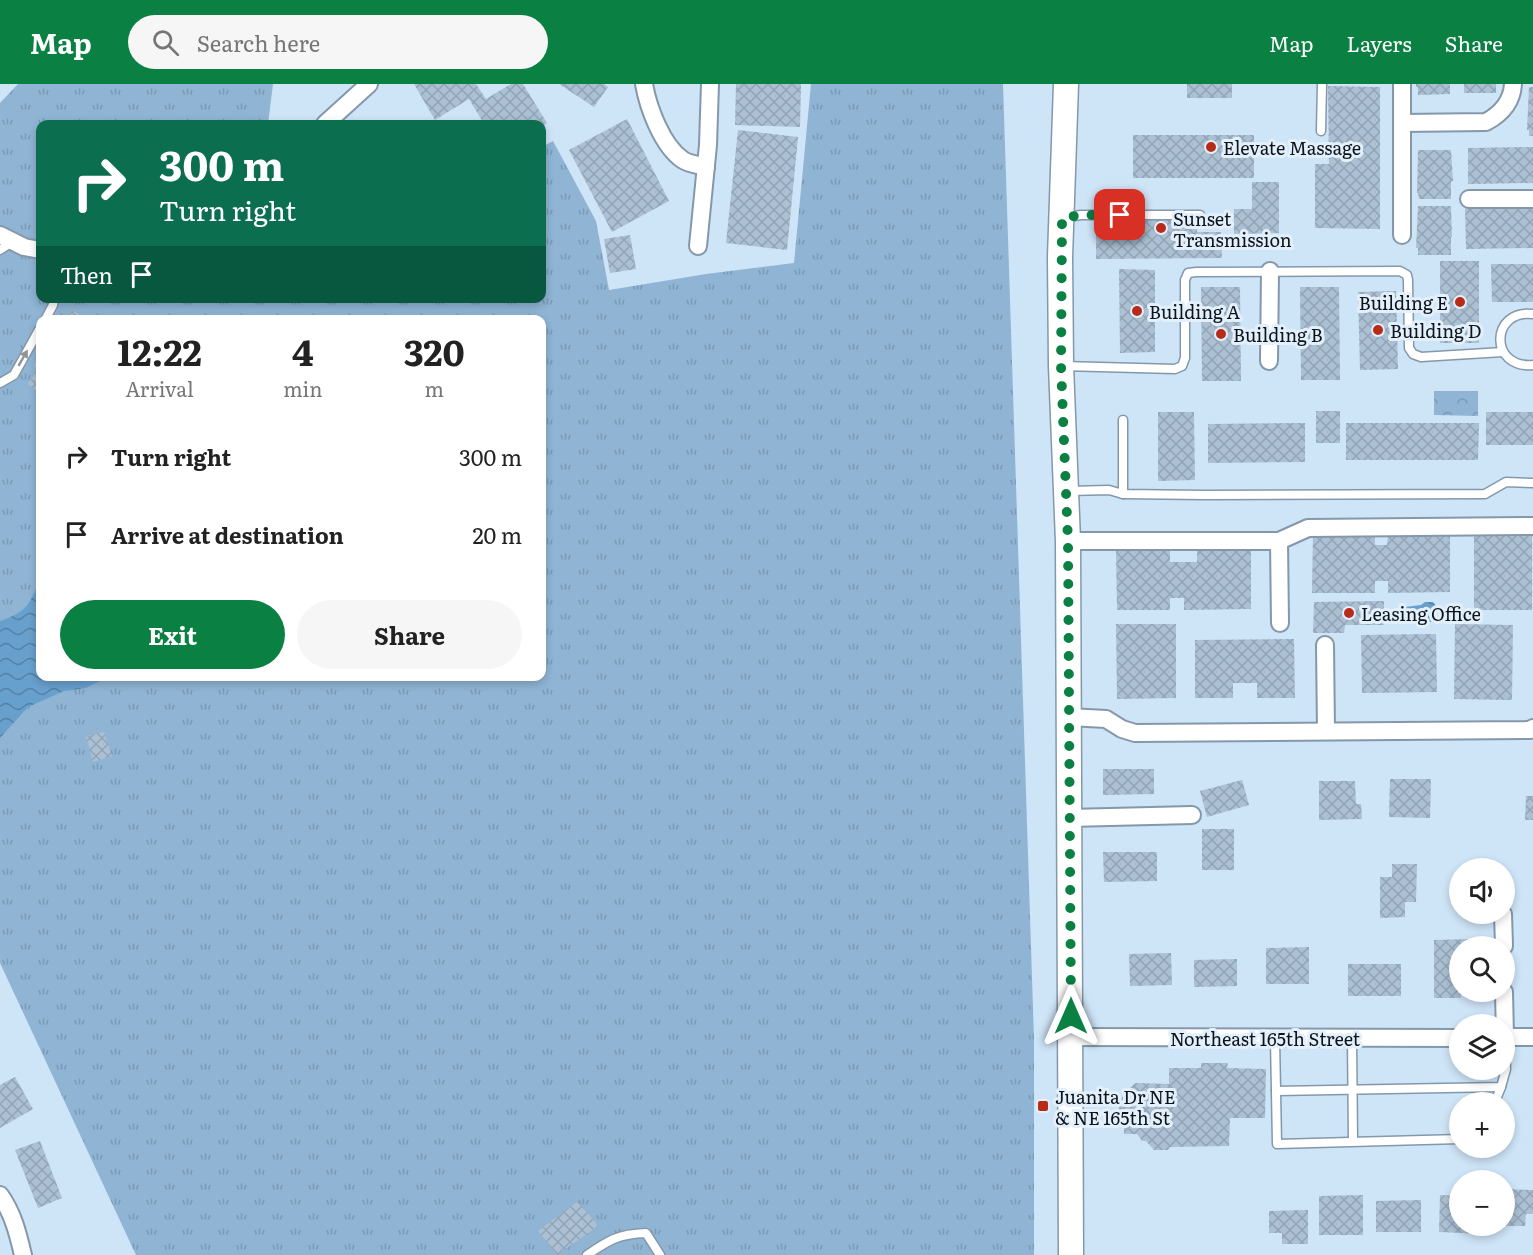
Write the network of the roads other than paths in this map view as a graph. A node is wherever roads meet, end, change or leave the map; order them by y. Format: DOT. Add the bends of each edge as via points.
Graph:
graph roads {
  1 [pos="369,84"];
  2 [pos="644,84"];
  3 [pos="710,84"];
  4 [pos="1066,84"];
  5 [pos="1322,84"];
  6 [pos="1402,84"];
  7 [pos="1512,84"];
  8 [pos="329,120"];
  9 [pos="1402,123"];
  10 [pos="1321,131"];
  11 [pos="706,167"];
  12 [pos="1469,199"];
  13 [pos="1533,199"];
  14 [pos="1200,215"];
  15 [pos="1062,218"];
  16 [pos="1402,235"];
  17 [pos="4,242"];
  18 [pos="698,246"];
  19 [pos="36,249"];
  20 [pos="1270,271"];
  21 [pos="1533,314"];
  22 [pos="36,335"];
  23 [pos="1503,352"];
  24 [pos="1269,361"];
  25 [pos="1533,365"];
  26 [pos="1061,366"];
  27 [pos="0,383"];
  28 [pos="1123,420"];
  29 [pos="1533,483"];
  30 [pos="1065,491"];
  31 [pos="1123,494"];
  32 [pos="1533,526"];
  33 [pos="1279,541"];
  34 [pos="1068,542"];
  35 [pos="1280,623"];
  36 [pos="1325,645"];
  37 [pos="1069,717"];
  38 [pos="1533,728"];
  39 [pos="1326,731"];
  40 [pos="1192,815"];
  41 [pos="1069,818"];
  42 [pos="1071,1037"];
  43 [pos="1515,1037"];
  44 [pos="1533,1037"];
  45 [pos="1352,1038"];
  46 [pos="1449,1038"];
  47 [pos="1275,1039"];
  48 [pos="1503,1080"];
  49 [pos="1501,1087"];
  50 [pos="1353,1090"];
  51 [pos="1276,1091"];
  52 [pos="1499,1092"];
  53 [pos="1449,1139"];
  54 [pos="1353,1141"];
  55 [pos="0,1196"];
  56 [pos="23,1255"];
  57 [pos="587,1255"];
  58 [pos="660,1255"];
  59 [pos="1071,1255"];
  1 -- 8 [label="street"];
  2 -- 11 [label="street" via="647,102 670,147 684,161"];
  3 -- 11 [label="street"];
  4 -- 15 [label="main road"];
  5 -- 10 [label="lane"];
  6 -- 9 [label="street"];
  7 -- 9 [label="street" via="1504,109 1486,122"];
  9 -- 16 [label="street"];
  11 -- 18 [label="street"];
  12 -- 13 [label="street"];
  14 -- 15 [label="lane"];
  15 -- 26 [label="main road"];
  17 -- 19 [label="street"];
  20 -- 23 [label="lane" via="1400,272 1408,280 1409,348 1413,354 1421,357"];
  20 -- 24 [label="street"];
  20 -- 26 [label="lane" via="1188,273 1182,366"];
  21 -- 23 [label="lane" via="1521,314 1504,325 1500,335"];
  27 -- 22 [label="lane, one-way" via="14,375"];
  23 -- 25 [label="lane" via="1512,362"];
  26 -- 30 [label="main road"];
  28 -- 31 [label="lane"];
  29 -- 31 [label="lane" via="1506,482 1485,494"];
  30 -- 31 [label="lane" via="1109,490"];
  30 -- 34 [label="main road"];
  32 -- 33 [label="street" via="1308,528"];
  33 -- 34 [label="street"];
  33 -- 35 [label="street"];
  34 -- 37 [label="main road"];
  36 -- 39 [label="street"];
  37 -- 39 [label="street" via="1106,719 1135,733"];
  37 -- 41 [label="main road"];
  38 -- 39 [label="street"];
  40 -- 41 [label="street"];
  41 -- 42 [label="main road"];
  42 -- 47 [label="street, Northeast 165th Street"];
  42 -- 59 [label="main road"];
  43 -- 44 [label="street"];
  45 -- 46 [label="street, Northeast 165th Street"];
  45 -- 47 [label="street, Northeast 165th Street"];
  45 -- 50 [label="lane"];
  47 -- 51 [label="lane"];
  48 -- 49 [label="lane"];
  49 -- 50 [label="lane"];
  49 -- 52 [label="lane"];
  50 -- 51 [label="lane"];
  50 -- 54 [label="lane"];
  51 -- 54 [label="lane" via="1277,1144"];
  53 -- 54 [label="lane"];
  55 -- 56 [label="street" via="14,1221"];
  57 -- 58 [label="lane" via="625,1234 646,1233"];
}
